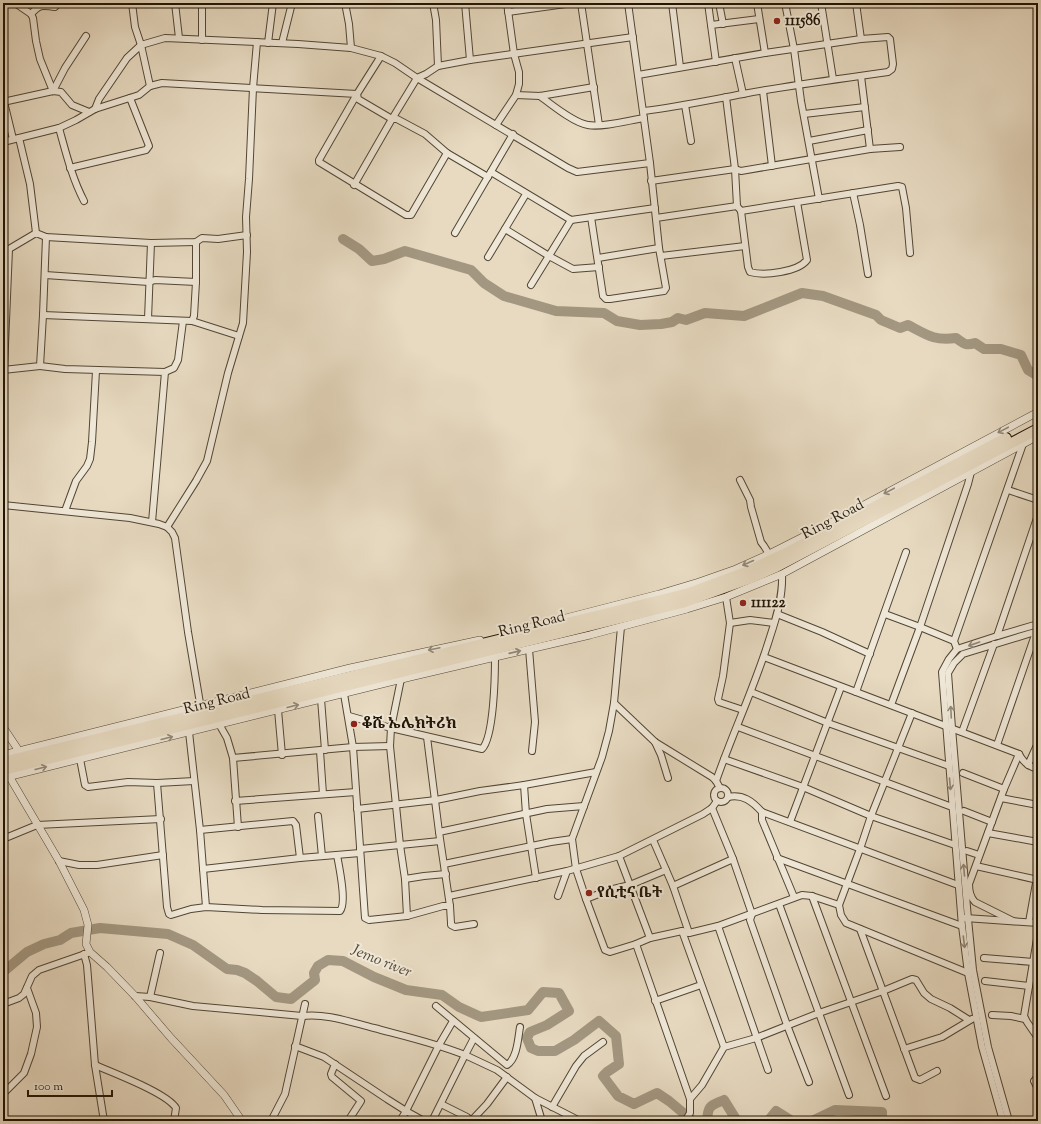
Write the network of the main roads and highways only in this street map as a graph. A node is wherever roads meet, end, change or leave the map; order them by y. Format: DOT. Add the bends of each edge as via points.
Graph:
graph roads {
  1 [pos="1038,421"];
  2 [pos="1038,429"];
  3 [pos="3,755"];
  4 [pos="5,775"];
  1 -- 3 [label="highway, Ring Road" via="790,551 746,572 689,593"];
  2 -- 4 [label="highway, Ring Road" via="774,568 682,604"];
}
